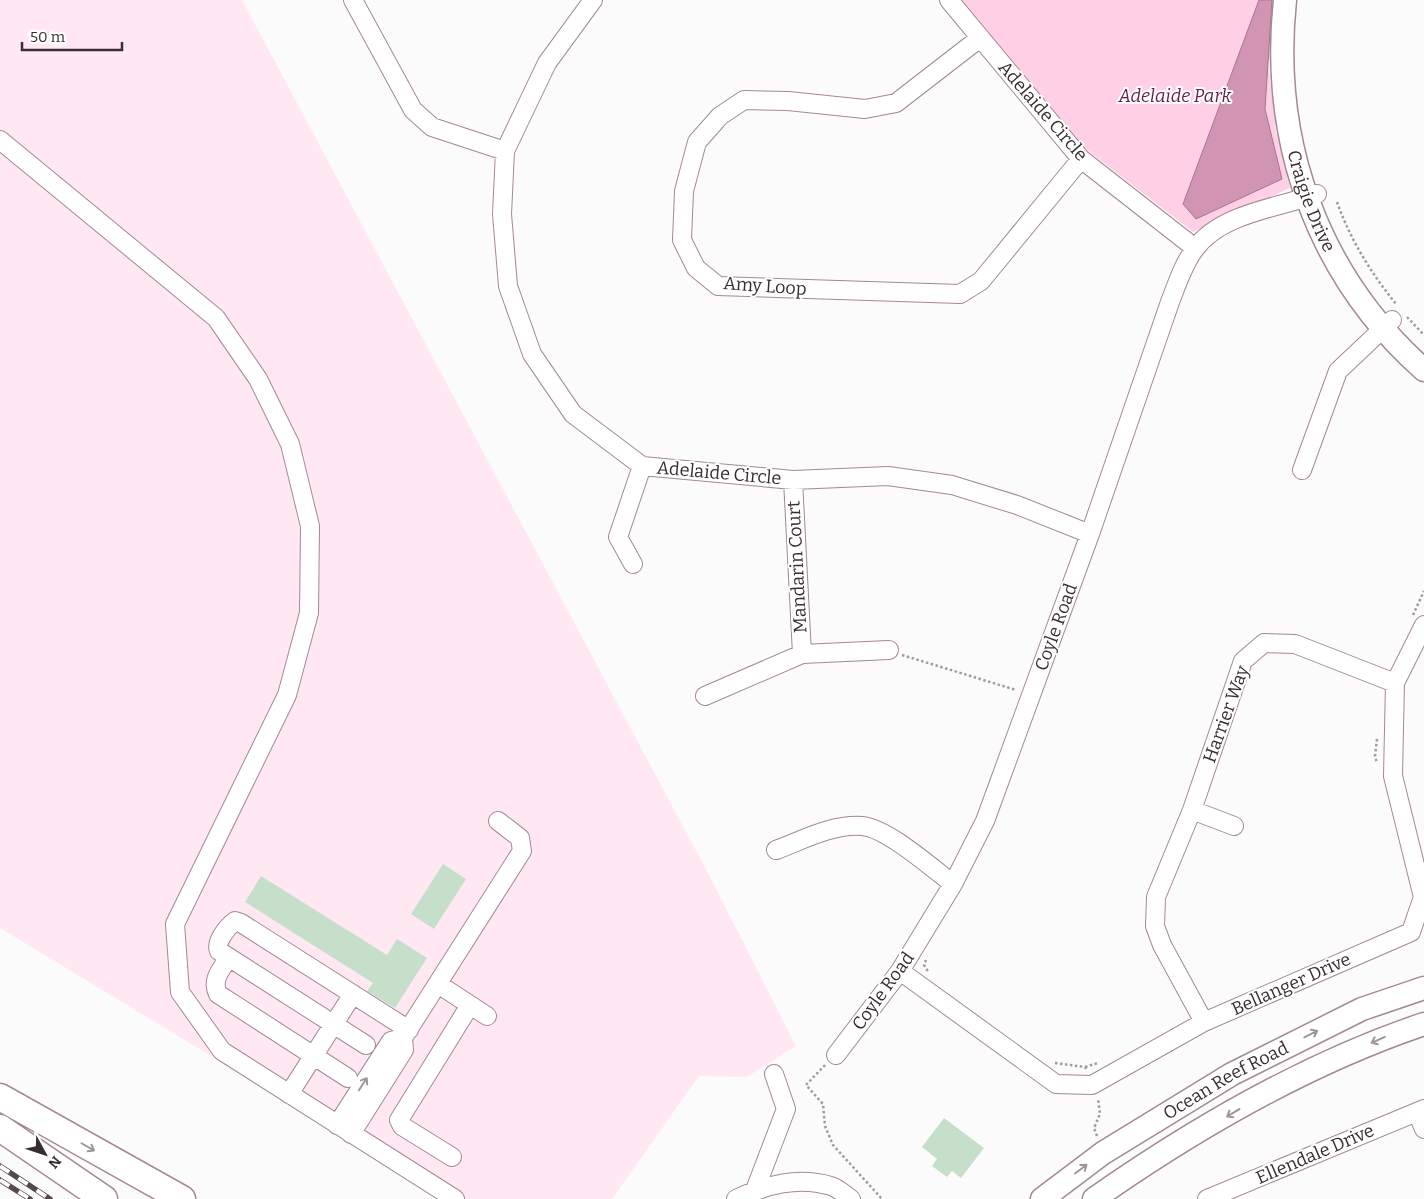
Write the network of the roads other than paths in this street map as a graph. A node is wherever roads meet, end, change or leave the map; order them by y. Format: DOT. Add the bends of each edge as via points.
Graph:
graph roads {
  1 [pos="353,0"];
  2 [pos="593,0"];
  3 [pos="950,0"];
  4 [pos="1285,0"];
  5 [pos="1296,0"];
  6 [pos="980,38"];
  7 [pos="0,140"];
  8 [pos="505,152"];
  9 [pos="1081,159"];
  10 [pos="1315,192"];
  11 [pos="1195,248"];
  12 [pos="1395,318"];
  13 [pos="1424,353"];
  14 [pos="1424,370"];
  15 [pos="642,466"];
  16 [pos="1302,470"];
  17 [pos="793,480"];
  18 [pos="1090,534"];
  19 [pos="633,564"];
  20 [pos="1424,624"];
  21 [pos="889,650"];
  22 [pos="802,654"];
  23 [pos="1395,683"];
  24 [pos="705,696"];
  25 [pos="1192,810"];
  26 [pos="498,822"];
  27 [pos="1234,826"];
  28 [pos="776,850"];
  29 [pos="952,884"];
  30 [pos="228,958"];
  31 [pos="900,971"];
  32 [pos="438,984"];
  33 [pos="1424,988"];
  34 [pos="353,994"];
  35 [pos="470,1004"];
  36 [pos="487,1016"];
  37 [pos="1204,1022"];
  38 [pos="1424,1024"];
  39 [pos="334,1025"];
  40 [pos="406,1034"];
  41 [pos="366,1045"];
  42 [pos="836,1055"];
  43 [pos="314,1056"];
  44 [pos="774,1074"];
  45 [pos="348,1078"];
  46 [pos="289,1094"];
  47 [pos="0,1096"];
  48 [pos="1420,1111"];
  49 [pos="0,1128"];
  50 [pos="1424,1129"];
  51 [pos="344,1130"];
  52 [pos="452,1157"];
  53 [pos="755,1190"];
  54 [pos="104,1199"];
  55 [pos="182,1199"];
  56 [pos="455,1199"];
  57 [pos="736,1199"];
  58 [pos="851,1199"];
  59 [pos="1042,1199"];
  60 [pos="1094,1199"];
  61 [pos="1207,1199"];
  1 -- 8 [label="street" via="413,110 432,127"];
  2 -- 8 [label="street, Adelaide Circle" via="547,63"];
  3 -- 6 [label="street, Adelaide Circle"];
  4 -- 10 [label="main road, Craigie Drive" via="1282,27 1287,113"];
  5 -- 10 [label="main road, Craigie Drive" via="1298,97"];
  6 -- 9 [label="street, Adelaide Circle"];
  6 -- 9 [label="street, Amy Loop" via="896,103 865,109 744,100 720,116 697,142 684,191 682,240 696,268 718,286 960,294 981,280"];
  7 -- 46 [label="street" via="216,318 258,378 290,444 310,526 309,613 287,695 175,924 180,992 222,1051"];
  8 -- 15 [label="street, Adelaide Circle" via="502,214 508,286 532,354 573,414"];
  9 -- 11 [label="street, Adelaide Circle"];
  10 -- 11 [label="street, Coyle Road" via="1228,222"];
  10 -- 12 [label="main road, Craigie Drive" via="1334,235 1368,289"];
  11 -- 18 [label="street, Coyle Road" via="1170,302"];
  12 -- 13 [label="main road, Craigie Drive"];
  12 -- 14 [label="main road, Craigie Drive"];
  12 -- 16 [label="street" via="1338,371"];
  15 -- 17 [label="street, Adelaide Circle"];
  15 -- 19 [label="street" via="618,537"];
  17 -- 18 [label="street, Adelaide Circle" via="888,476 952,485 1017,505"];
  17 -- 22 [label="street, Mandarin Court"];
  18 -- 29 [label="street, Coyle Road" via="985,821"];
  20 -- 23 [label="street, Bellanger Drive"];
  21 -- 22 [label="street, Mandarin Court"];
  22 -- 24 [label="street, Mandarin Court"];
  23 -- 25 [label="street, Harrier Way" via="1295,644 1264,643 1243,661"];
  23 -- 37 [label="street, Bellanger Drive" via="1393,776 1423,897 1411,932"];
  25 -- 27 [label="street"];
  25 -- 37 [label="street, Harrier Way" via="1156,897 1155,926"];
  26 -- 32 [label="street" via="520,838 522,851"];
  28 -- 29 [label="street" via="824,831 862,826 897,842"];
  29 -- 31 [label="street, Coyle Road"];
  30 -- 34 [label="street" via="217,946 230,924 238,921"];
  30 -- 39 [label="street"];
  30 -- 43 [label="street" via="217,976 218,994"];
  31 -- 37 [label="street, Bellanger Drive" via="1056,1084 1092,1085"];
  31 -- 42 [label="street, Coyle Road"];
  32 -- 35 [label="street"];
  32 -- 40 [label="street"];
  59 -- 33 [label="main road, Ocean Reef Road, one-way" via="1103,1153 1232,1074 1362,1009"];
  34 -- 39 [label="street"];
  34 -- 40 [label="street"];
  35 -- 36 [label="street"];
  35 -- 52 [label="street" via="399,1120 402,1126"];
  38 -- 60 [label="main road, Ocean Reef Road, one-way" via="1382,1038 1265,1094 1131,1173"];
  39 -- 41 [label="street"];
  39 -- 43 [label="street"];
  40 -- 51 [label="street" via="404,1050"];
  43 -- 45 [label="street"];
  43 -- 46 [label="street"];
  44 -- 53 [label="street" via="786,1109"];
  46 -- 51 [label="street"];
  47 -- 55 [label="highway, one-way"];
  48 -- 50 [label="street"];
  48 -- 61 [label="street, Ellendale Drive"];
  49 -- 54 [label="highway"];
  51 -- 56 [label="street"];
  53 -- 57 [label="street"];
  53 -- 58 [label="street" via="801,1181 833,1186"];
}
